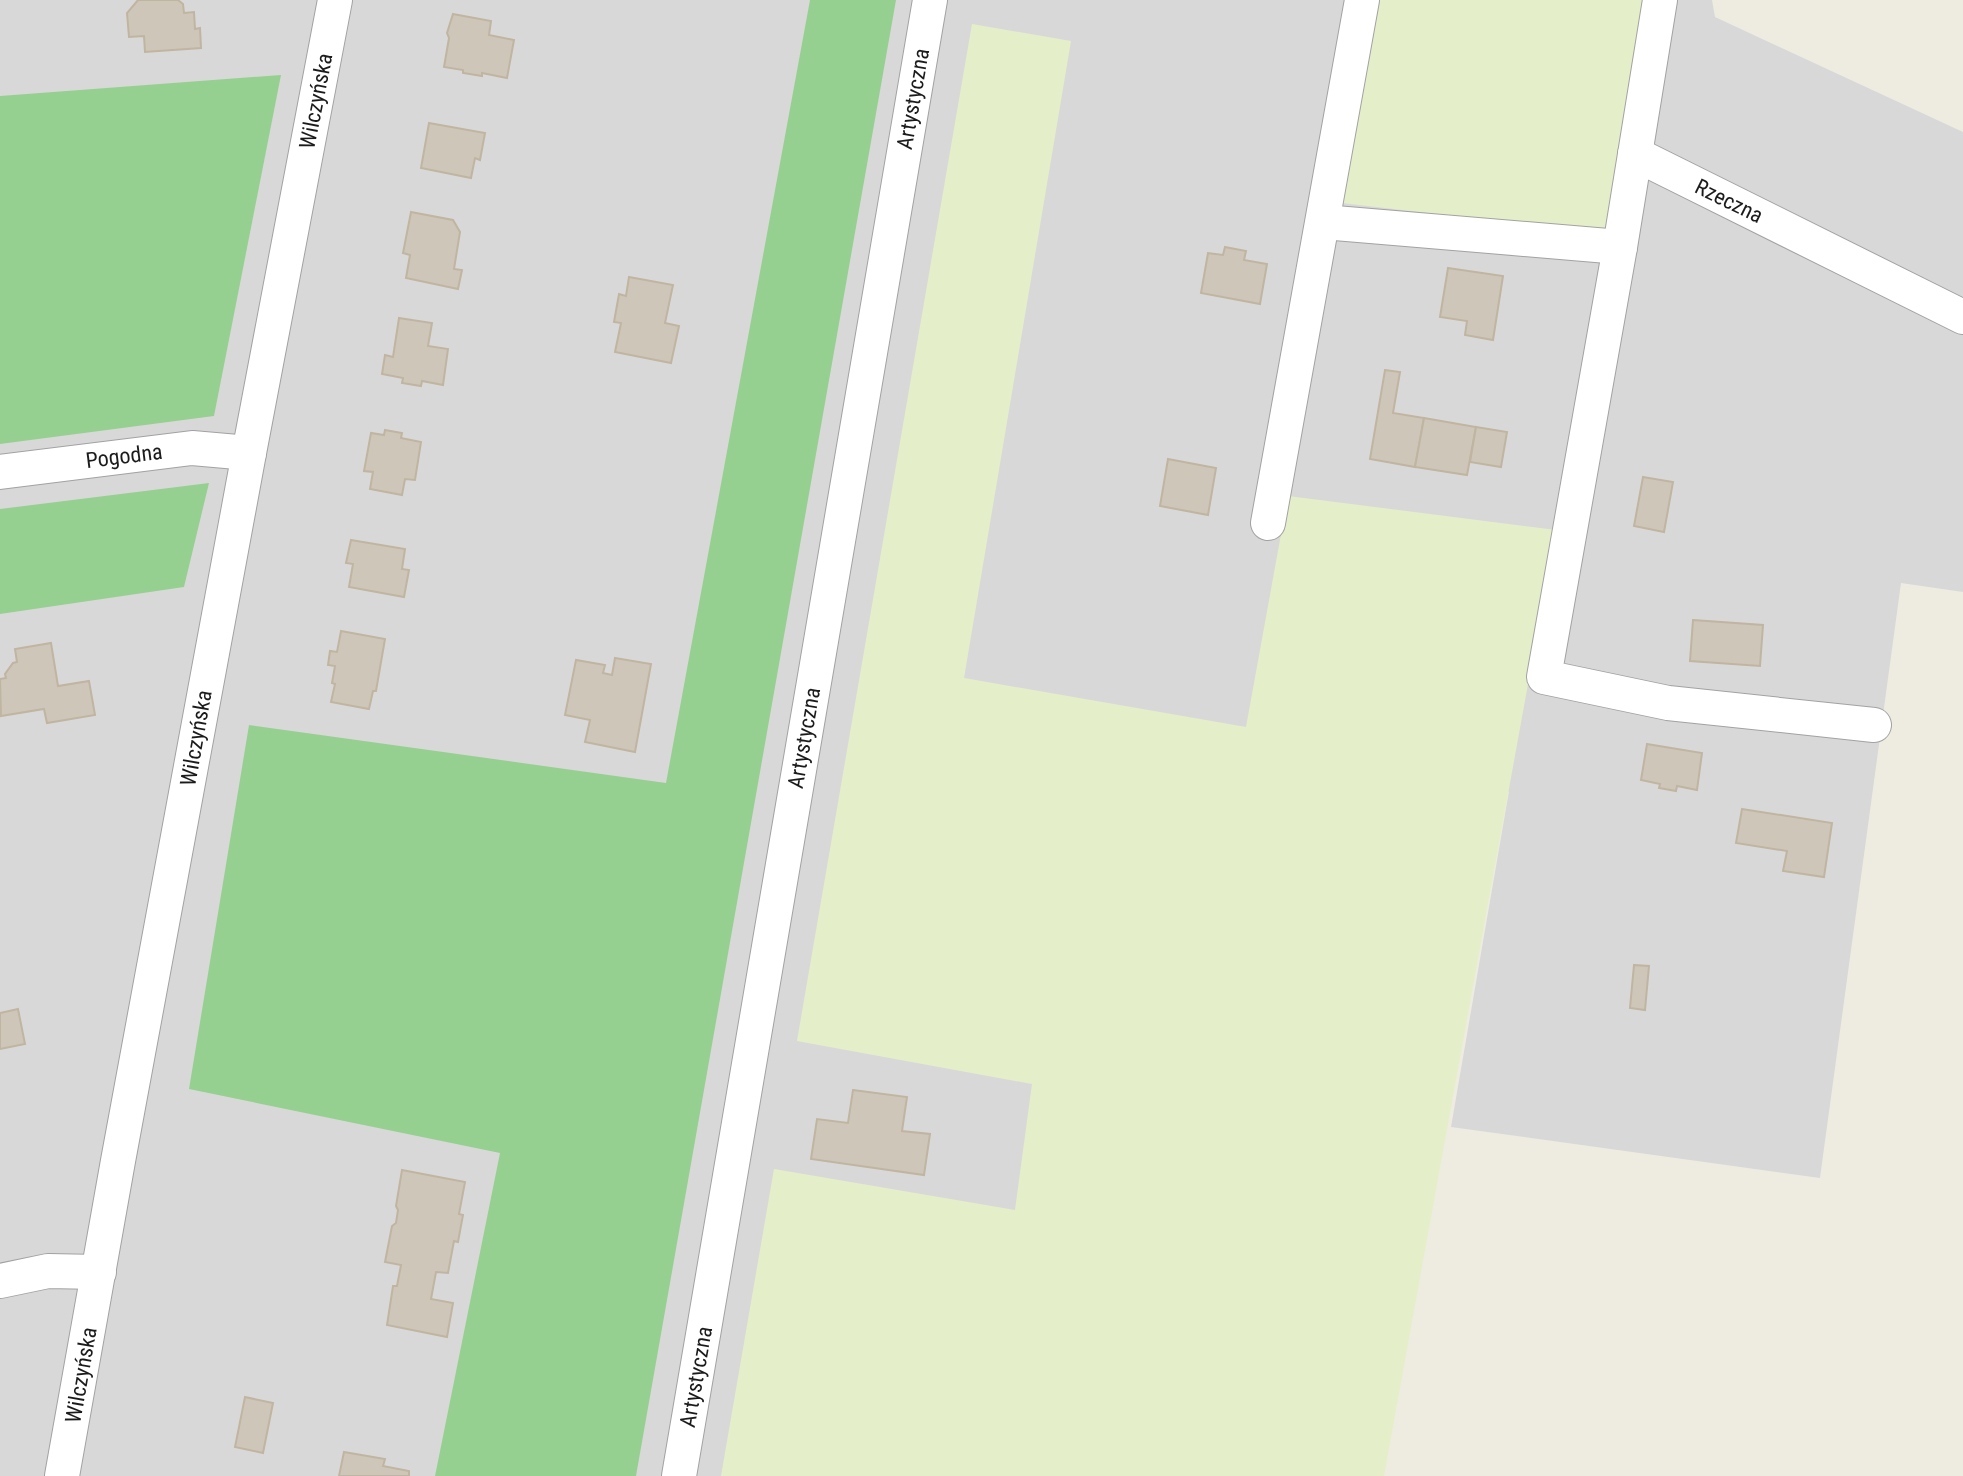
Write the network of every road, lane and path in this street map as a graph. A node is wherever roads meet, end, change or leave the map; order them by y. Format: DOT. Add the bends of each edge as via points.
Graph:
graph roads {
  1 [pos="335,0"];
  2 [pos="930,0"];
  3 [pos="1362,0"];
  4 [pos="1660,0"];
  5 [pos="1635,154"];
  6 [pos="1323,222"];
  7 [pos="1620,247"];
  8 [pos="1963,317"];
  9 [pos="249,453"];
  10 [pos="0,472"];
  11 [pos="1268,523"];
  12 [pos="1874,725"];
  13 [pos="99,1272"];
  14 [pos="0,1281"];
  15 [pos="62,1476"];
  16 [pos="679,1476"];
  1 -- 9 [label="street, Wilczyńska"];
  2 -- 16 [label="street, Artystyczna"];
  3 -- 6 [label="street"];
  4 -- 5 [label="street"];
  5 -- 7 [label="street"];
  5 -- 8 [label="street, Rzeczna"];
  6 -- 7 [label="street"];
  6 -- 11 [label="street"];
  7 -- 12 [label="street" via="1544,677 1668,703"];
  9 -- 10 [label="street, Pogodna" via="192,448"];
  9 -- 13 [label="street, Wilczyńska"];
  13 -- 14 [label="street" via="48,1271"];
  13 -- 15 [label="street, Wilczyńska"];
}
